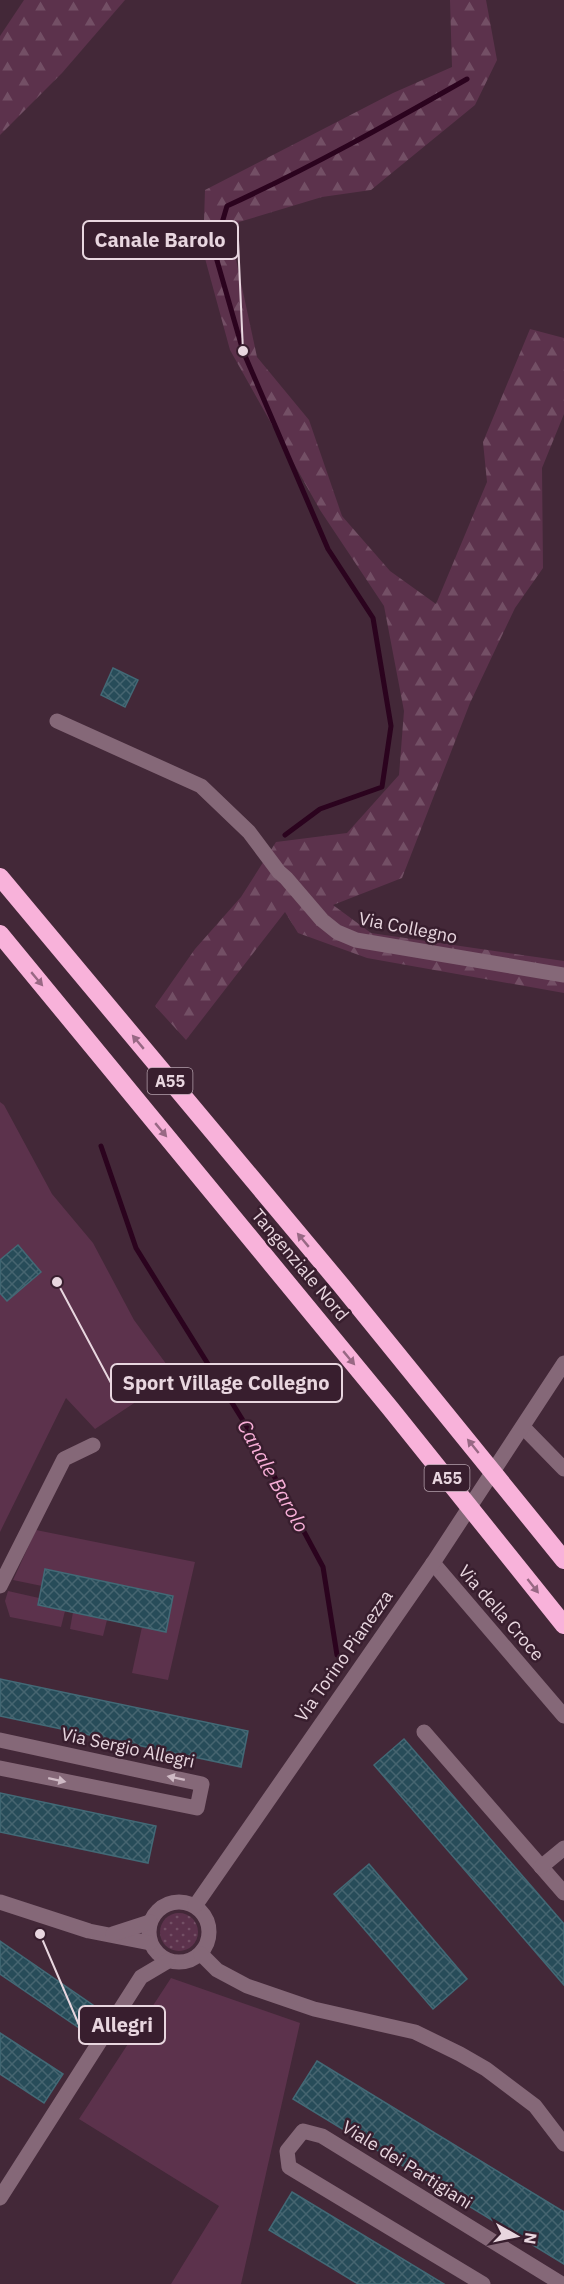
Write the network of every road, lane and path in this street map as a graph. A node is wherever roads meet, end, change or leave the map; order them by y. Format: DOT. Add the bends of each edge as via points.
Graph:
graph roads {
  1 [pos="57,721"];
  2 [pos="0,876"];
  3 [pos="0,934"];
  4 [pos="564,975"];
  5 [pos="564,1363"];
  6 [pos="523,1427"];
  7 [pos="93,1444"];
  8 [pos="564,1469"];
  9 [pos="564,1560"];
  10 [pos="433,1563"];
  11 [pos="0,1586"];
  12 [pos="564,1625"];
  13 [pos="564,1716"];
  14 [pos="424,1732"];
  15 [pos="0,1740"];
  16 [pos="0,1768"];
  17 [pos="564,1848"];
  18 [pos="541,1867"];
  19 [pos="564,1893"];
  20 [pos="0,1902"];
  21 [pos="195,1906"];
  22 [pos="150,1922"];
  23 [pos="111,1935"];
  24 [pos="150,1943"];
  25 [pos="201,1954"];
  26 [pos="168,1961"];
  27 [pos="564,2144"];
  28 [pos="0,2198"];
  29 [pos="483,2284"];
  30 [pos="562,2284"];
  1 -- 4 [label="street, Via Collegno" via="201,786 249,832 279,872 337,932 398,948"];
  9 -- 2 [label="highway, Tangenziale Nord / A55, one-way"];
  3 -- 12 [label="highway, Tangenziale Nord / A55, one-way"];
  5 -- 6 [label="street"];
  6 -- 8 [label="street"];
  6 -- 10 [label="street, Via Torino Pianezza"];
  7 -- 11 [label="street" via="64,1459"];
  10 -- 13 [label="street, Via della Croce"];
  10 -- 21 [label="street, Via Torino Pianezza"];
  14 -- 18 [label="street"];
  16 -- 15 [label="street, Via Sergio Allegri, one-way" via="197,1808 202,1784"];
  17 -- 18 [label="street"];
  18 -- 19 [label="street"];
  20 -- 23 [label="street"];
  21 -- 22 [label="street" via="169,1903"];
  21 -- 25 [label="street" via="205,1915 209,1928 208,1942"];
  22 -- 23 [label="street"];
  22 -- 24 [label="street"];
  23 -- 24 [label="street"];
  24 -- 26 [label="street"];
  25 -- 26 [label="street" via="180,1963"];
  25 -- 27 [label="street" via="217,1970 247,1986 314,2009 415,2032 460,2054 535,2106"];
  26 -- 28 [label="street" via="141,1977"];
  29 -- 30 [label="street, Viale dei Partigiani" via="289,2167 287,2151 303,2131 322,2136"];
}
